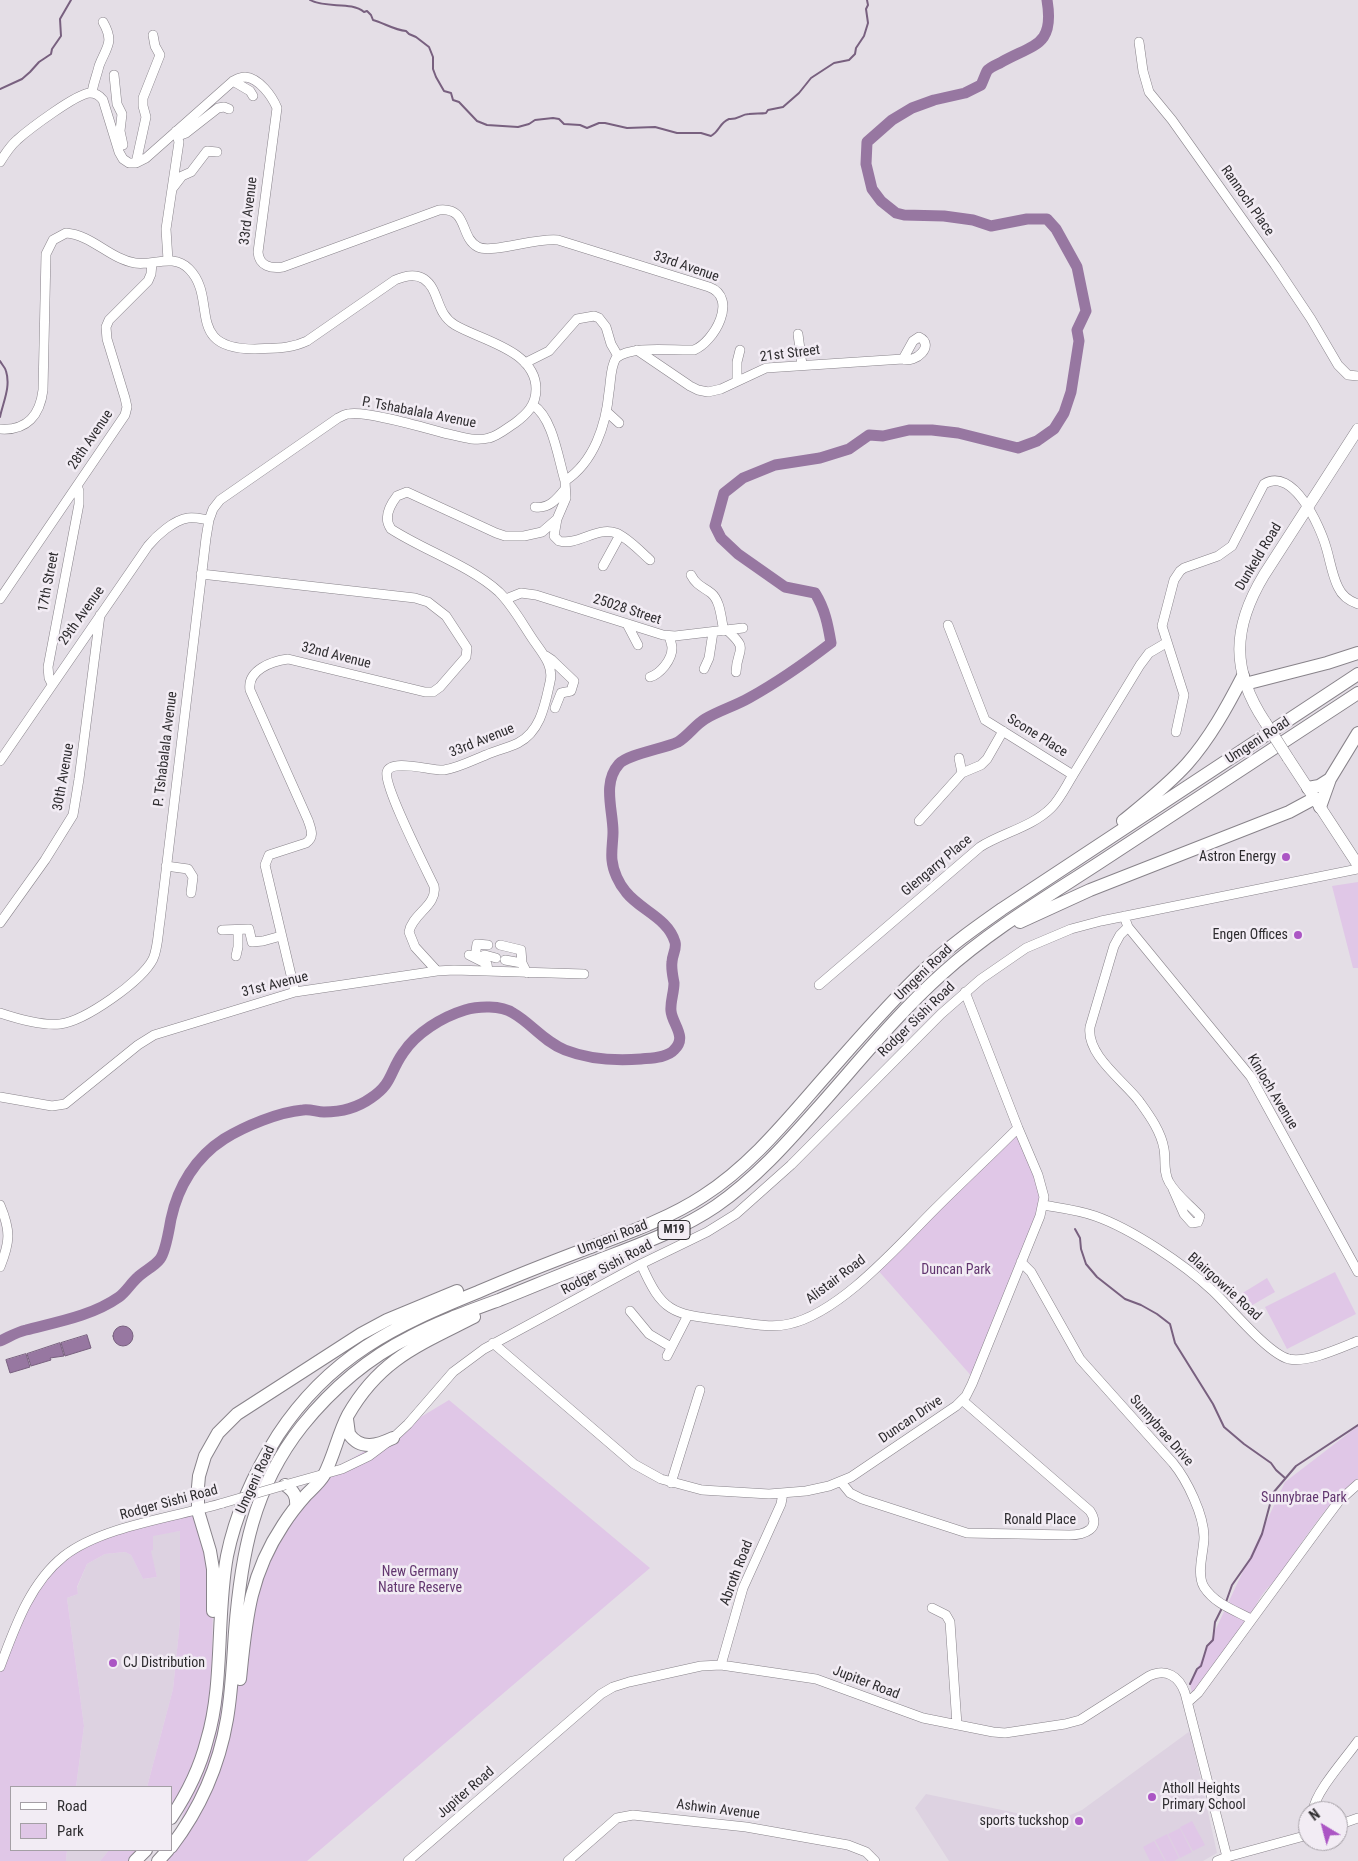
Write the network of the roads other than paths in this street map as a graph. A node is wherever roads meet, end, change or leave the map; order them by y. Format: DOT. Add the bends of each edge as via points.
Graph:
graph roads {
  1 [pos="103,22"];
  2 [pos="153,34"];
  3 [pos="1139,42"];
  4 [pos="114,75"];
  5 [pos="233,81"];
  6 [pos="92,93"];
  7 [pos="253,96"];
  8 [pos="229,110"];
  9 [pos="177,134"];
  10 [pos="217,152"];
  11 [pos="0,162"];
  12 [pos="133,164"];
  13 [pos="171,191"];
  14 [pos="168,260"];
  15 [pos="152,263"];
  16 [pos="798,334"];
  17 [pos="637,350"];
  18 [pos="740,350"];
  19 [pos="618,356"];
  20 [pos="903,359"];
  21 [pos="525,363"];
  22 [pos="802,365"];
  23 [pos="1358,376"];
  24 [pos="737,381"];
  25 [pos="532,405"];
  26 [pos="607,412"];
  27 [pos="619,423"];
  28 [pos="0,429"];
  29 [pos="1358,429"];
  30 [pos="565,485"];
  31 [pos="77,486"];
  32 [pos="535,507"];
  33 [pos="1307,507"];
  34 [pos="557,519"];
  35 [pos="209,520"];
  36 [pos="620,535"];
  37 [pos="650,560"];
  38 [pos="603,566"];
  39 [pos="201,574"];
  40 [pos="690,575"];
  41 [pos="0,599"];
  42 [pos="506,600"];
  43 [pos="1358,604"];
  44 [pos="100,615"];
  45 [pos="627,624"];
  46 [pos="948,625"];
  47 [pos="743,628"];
  48 [pos="725,630"];
  49 [pos="713,632"];
  50 [pos="668,636"];
  51 [pos="1166,643"];
  52 [pos="638,645"];
  53 [pos="1358,652"];
  54 [pos="544,655"];
  55 [pos="704,669"];
  56 [pos="736,672"];
  57 [pos="1358,674"];
  58 [pos="650,678"];
  59 [pos="52,684"];
  60 [pos="1245,684"];
  61 [pos="1358,693"];
  62 [pos="555,708"];
  63 [pos="1003,731"];
  64 [pos="1176,732"];
  65 [pos="1358,733"];
  66 [pos="959,758"];
  67 [pos="0,761"];
  68 [pos="962,772"];
  69 [pos="1073,775"];
  70 [pos="1330,779"];
  71 [pos="1314,798"];
  72 [pos="919,821"];
  73 [pos="166,866"];
  74 [pos="1358,867"];
  75 [pos="1037,885"];
  76 [pos="191,892"];
  77 [pos="1124,916"];
  78 [pos="0,923"];
  79 [pos="1128,927"];
  80 [pos="222,930"];
  81 [pos="238,930"];
  82 [pos="281,936"];
  83 [pos="986,939"];
  84 [pos="488,945"];
  85 [pos="500,945"];
  86 [pos="236,956"];
  87 [pos="474,956"];
  88 [pos="522,963"];
  89 [pos="437,971"];
  90 [pos="488,971"];
  91 [pos="527,973"];
  92 [pos="584,974"];
  93 [pos="819,986"];
  94 [pos="295,992"];
  95 [pos="965,992"];
  96 [pos="0,1013"];
  97 [pos="0,1098"];
  98 [pos="1018,1128"];
  99 [pos="0,1205"];
  100 [pos="1043,1205"];
  101 [pos="1198,1214"];
  102 [pos="597,1261"];
  103 [pos="1021,1262"];
  104 [pos="642,1264"];
  105 [pos="541,1266"];
  106 [pos="0,1268"];
  107 [pos="1358,1272"];
  108 [pos="630,1311"];
  109 [pos="688,1315"];
  110 [pos="1358,1342"];
  111 [pos="494,1343"];
  112 [pos="671,1347"];
  113 [pos="666,1356"];
  114 [pos="700,1390"];
  115 [pos="962,1400"];
  116 [pos="347,1417"];
  117 [pos="394,1438"];
  118 [pos="323,1476"];
  119 [pos="841,1482"];
  120 [pos="671,1483"];
  121 [pos="1358,1484"];
  122 [pos="285,1485"];
  123 [pos="783,1493"];
  124 [pos="296,1507"];
  125 [pos="198,1510"];
  126 [pos="932,1608"];
  127 [pos="1251,1619"];
  128 [pos="721,1665"];
  129 [pos="0,1667"];
  130 [pos="1188,1702"];
  131 [pos="957,1725"];
  132 [pos="208,1738"];
  133 [pos="1358,1741"];
  134 [pos="1316,1801"];
  135 [pos="172,1816"];
  136 [pos="1298,1838"];
  137 [pos="172,1846"];
  138 [pos="172,1846"];
  139 [pos="145,1851"];
  140 [pos="167,1851"];
  141 [pos="1226,1856"];
  142 [pos="135,1861"];
  143 [pos="158,1861"];
  144 [pos="408,1861"];
  145 [pos="568,1861"];
  146 [pos="875,1861"];
  147 [pos="1217,1861"];
  1 -- 6 [label="street" via="109,42"];
  2 -- 12 [label="street" via="154,46 160,55 144,98 146,116"];
  3 -- 23 [label="street, Rannoch Place" via="1149,92 1275,265 1338,365 1344,373"];
  4 -- 12 [label="street" via="117,104 122,114 122,142"];
  5 -- 7 [label="street"];
  5 -- 9 [label="street"];
  5 -- 17 [label="street, 33rd Avenue" via="243,77 253,80 267,91 277,108 258,252 259,259 266,266 273,269 283,267 439,210 448,210 457,215 473,244 478,247 558,240 719,292 723,299 720,320 700,348"];
  6 -- 11 [label="street" via="79,97 32,127"];
  6 -- 12 [label="street" via="103,100 119,152"];
  8 -- 9 [label="street" via="218,108 186,133"];
  9 -- 12 [label="street"];
  9 -- 13 [label="street" via="179,142"];
  10 -- 13 [label="street" via="207,151"];
  13 -- 14 [label="street" via="166,229"];
  14 -- 15 [label="street"];
  14 -- 21 [label="street" via="180,262 194,274 208,327 230,347 292,347 307,341 395,280 414,276 430,284 440,310 452,323 496,343"];
  15 -- 28 [label="street" via="124,260 72,233 52,240 45,262 43,390 40,402 28,422 18,428"];
  15 -- 31 [label="street, 28th Avenue" via="148,281 107,324 107,339 127,409"];
  16 -- 22 [label="street"];
  17 -- 19 [label="street, 33rd Avenue"];
  17 -- 24 [label="street, 21st Street" via="703,392 721,389"];
  18 -- 24 [label="street"];
  19 -- 21 [label="street" via="606,326 594,316 577,319 550,351"];
  19 -- 26 [label="street" via="612,369"];
  20 -- 22 [label="street, 21st Street"];
  21 -- 25 [label="street" via="535,382"];
  22 -- 24 [label="street, 21st Street" via="761,369"];
  25 -- 30 [label="street" via="546,418"];
  25 -- 35 [label="street, P. Tshabalala Avenue" via="528,412 503,431 477,440 370,415 348,414 227,494 216,504"];
  26 -- 27 [label="street"];
  26 -- 30 [label="street" via="597,442"];
  29 -- 33 [label="main road, Dunkeld Road"];
  30 -- 32 [label="street" via="556,500 547,506"];
  30 -- 34 [label="street" via="566,498"];
  31 -- 41 [label="street, 28th Avenue"];
  31 -- 59 [label="street, 17th Street" via="79,504 48,667"];
  33 -- 43 [label="street" via="1326,545 1338,588"];
  33 -- 51 [label="street" via="1286,483 1272,480 1264,484 1232,546 1218,556 1184,568 1176,575 1162,620"];
  33 -- 60 [label="main road, Dunkeld Road" via="1247,607 1240,638"];
  34 -- 36 [label="street" via="554,536 564,543 608,532"];
  34 -- 42 [label="street, 33rd Avenue" via="542,532 506,536 407,492 400,493 394,500 387,518 392,529 485,582"];
  35 -- 39 [label="street, P. Tshabalala Avenue"];
  35 -- 44 [label="street, 29th Avenue" via="185,518 154,538"];
  36 -- 37 [label="street"];
  36 -- 38 [label="street"];
  39 -- 73 [label="street, P. Tshabalala Avenue"];
  39 -- 82 [label="street, 32nd Avenue" via="415,598 428,602 446,616 467,648 466,658 433,692 288,659 266,664 254,675 250,690 312,833 306,842 272,853 265,861"];
  40 -- 48 [label="street" via="698,586 715,598"];
  42 -- 45 [label="street, 25028 Street" via="521,593"];
  42 -- 54 [label="street, 33rd Avenue"];
  44 -- 59 [label="street, 29th Avenue"];
  44 -- 78 [label="street, 30th Avenue" via="73,815"];
  45 -- 50 [label="street, 25028 Street"];
  45 -- 52 [label="street"];
  46 -- 63 [label="street, Scone Place" via="983,717"];
  47 -- 48 [label="street, 25028 Street"];
  48 -- 49 [label="street, 25028 Street"];
  48 -- 56 [label="street" via="740,643"];
  49 -- 50 [label="street, 25028 Street"];
  49 -- 55 [label="street"];
  50 -- 58 [label="street" via="672,648 670,657 657,675"];
  51 -- 64 [label="street" via="1184,695"];
  51 -- 69 [label="street, Scone Place" via="1149,653 1140,664"];
  53 -- 60 [label="highway"];
  54 -- 62 [label="street" via="574,682 571,691 560,693"];
  54 -- 89 [label="street, 33rd Avenue" via="552,670 551,678 538,722 525,739 452,768 427,769 396,764 386,772 397,806 434,886 433,897 408,932 415,947"];
  57 -- 75 [label="highway, Umgeni Road / M19"];
  59 -- 67 [label="street, 29th Avenue"];
  60 -- 71 [label="main road, Dunkeld Road, bridge" via="1265,722"];
  60 -- 75 [label="highway" via="1186,765 1105,836"];
  61 -- 83 [label="highway, Umgeni Road / M19"];
  63 -- 68 [label="street" via="984,763"];
  63 -- 69 [label="street, Scone Place"];
  65 -- 70 [label="highway"];
  66 -- 68 [label="street"];
  68 -- 72 [label="street"];
  69 -- 93 [label="street, Glengarry Place" via="1051,809 980,848"];
  70 -- 71 [label="highway"];
  70 -- 71 [label="highway" via="1318,786"];
  71 -- 74 [label="main road, Dunkeld Road"];
  71 -- 83 [label="highway" via="1289,812 1090,890"];
  73 -- 76 [label="street" via="188,869 193,877"];
  73 -- 96 [label="street, P. Tshabalala Avenue" via="155,954 135,980 111,1000 65,1023 51,1024"];
  74 -- 77 [label="street, Rodger Sishi Road"];
  75 -- 105 [label="highway, Umgeni Road / M19" via="975,927 926,968 760,1148 718,1186 661,1218"];
  77 -- 79 [label="street, Kinloch Avenue"];
  77 -- 95 [label="street, Rodger Sishi Road" via="1071,929 1026,948"];
  79 -- 101 [label="street" via="1114,946 1090,1027 1092,1045 1155,1125 1164,1149 1166,1177 1188,1220 1198,1222"];
  79 -- 107 [label="street, Kinloch Avenue" via="1251,1077"];
  80 -- 81 [label="street"];
  81 -- 82 [label="street" via="249,929 252,942"];
  81 -- 86 [label="street"];
  82 -- 94 [label="street, 32nd Avenue"];
  83 -- 102 [label="highway, Umgeni Road / M19" via="920,994 769,1162 740,1188 682,1226"];
  84 -- 87 [label="street" via="477,944"];
  85 -- 88 [label="street" via="521,950"];
  87 -- 88 [label="street"];
  87 -- 90 [label="street" via="487,964"];
  88 -- 91 [label="street"];
  89 -- 90 [label="street, 31st Avenue"];
  89 -- 94 [label="street, 31st Avenue"];
  90 -- 91 [label="street, 31st Avenue"];
  91 -- 92 [label="street, 31st Avenue"];
  94 -- 97 [label="street, 31st Avenue" via="154,1035 65,1104 52,1106"];
  95 -- 98 [label="street, Duncan Drive"];
  95 -- 104 [label="street, Rodger Sishi Road" via="747,1205 707,1232"];
  98 -- 100 [label="street, Duncan Drive" via="1042,1186"];
  98 -- 109 [label="street, Alistair Road" via="864,1279 813,1315 776,1326"];
  99 -- 106 [label="street" via="9,1234"];
  100 -- 103 [label="street, Duncan Drive"];
  100 -- 110 [label="street, Blairgowrie Road" via="1103,1219 1168,1257 1202,1282 1282,1356 1310,1358"];
  102 -- 116 [label="highway" via="410,1349 372,1380"];
  102 -- 137 [label="highway, Umgeni Road / M19" via="396,1344 342,1384 288,1446 261,1498 246,1545 228,1710 220,1748 202,1798"];
  103 -- 115 [label="street, Duncan Drive" via="972,1384"];
  103 -- 127 [label="street, Sunnybrae Drive" via="1031,1272 1080,1360 1174,1463 1186,1481 1204,1530 1201,1576 1206,1588 1221,1603"];
  104 -- 109 [label="street, Alistair Road" via="661,1300"];
  104 -- 111 [label="street, Rodger Sishi Road"];
  105 -- 125 [label="highway" via="459,1291 387,1320 237,1414 218,1433 205,1456 199,1476"];
  105 -- 132 [label="highway, Umgeni Road / M19" via="419,1316 376,1339 325,1379 288,1420 250,1484 230,1543"];
  108 -- 112 [label="street" via="649,1334"];
  109 -- 112 [label="street"];
  111 -- 117 [label="street, Rodger Sishi Road" via="453,1372"];
  111 -- 120 [label="street, Duncan Drive" via="628,1459"];
  112 -- 113 [label="street"];
  114 -- 120 [label="street"];
  115 -- 119 [label="street, Duncan Drive"];
  115 -- 119 [label="street, Ronald Place" via="1090,1510 1094,1524 1088,1531 1069,1536 967,1533 862,1499 850,1493"];
  116 -- 117 [label="highway" via="349,1434 359,1443 377,1444"];
  116 -- 118 [label="highway"];
  117 -- 118 [label="street, Rodger Sishi Road" via="362,1460"];
  118 -- 122 [label="street, Rodger Sishi Road"];
  118 -- 124 [label="highway"];
  119 -- 123 [label="street, Duncan Drive" via="818,1489"];
  120 -- 123 [label="street, Duncan Drive" via="702,1490"];
  121 -- 127 [label="street" via="1331,1512"];
  122 -- 124 [label="highway" via="295,1495"];
  122 -- 125 [label="street, Rodger Sishi Road, bridge"];
  123 -- 128 [label="street, Abroth Road" via="743,1588"];
  124 -- 138 [label="highway" via="273,1541 254,1583 247,1613 234,1722 223,1761 206,1800"];
  125 -- 129 [label="street, Rodger Sishi Road" via="114,1531 64,1556 28,1601"];
  125 -- 132 [label="highway" via="213,1569 213,1689"];
  126 -- 131 [label="street" via="946,1615 950,1622"];
  127 -- 130 [label="street" via="1198,1693"];
  128 -- 131 [label="street, Jupiter Road" via="816,1679 908,1714"];
  128 -- 144 [label="street, Jupiter Road" via="701,1666 629,1682 601,1694"];
  130 -- 131 [label="street, Jupiter Road" via="1176,1678 1170,1673 1160,1672 1074,1722 1005,1733"];
  130 -- 141 [label="street, Jupiter Road"];
  132 -- 135 [label="highway, Umgeni Road / M19" via="190,1785"];
  133 -- 134 [label="street"];
  136 -- 141 [label="street"];
  139 -- 142 [label="highway"];
  140 -- 143 [label="highway, Umgeni Road / M19"];
  141 -- 147 [label="street"];
  145 -- 146 [label="street, Ashwin Avenue" via="617,1818 633,1815 746,1827 848,1845 866,1852"];
}
